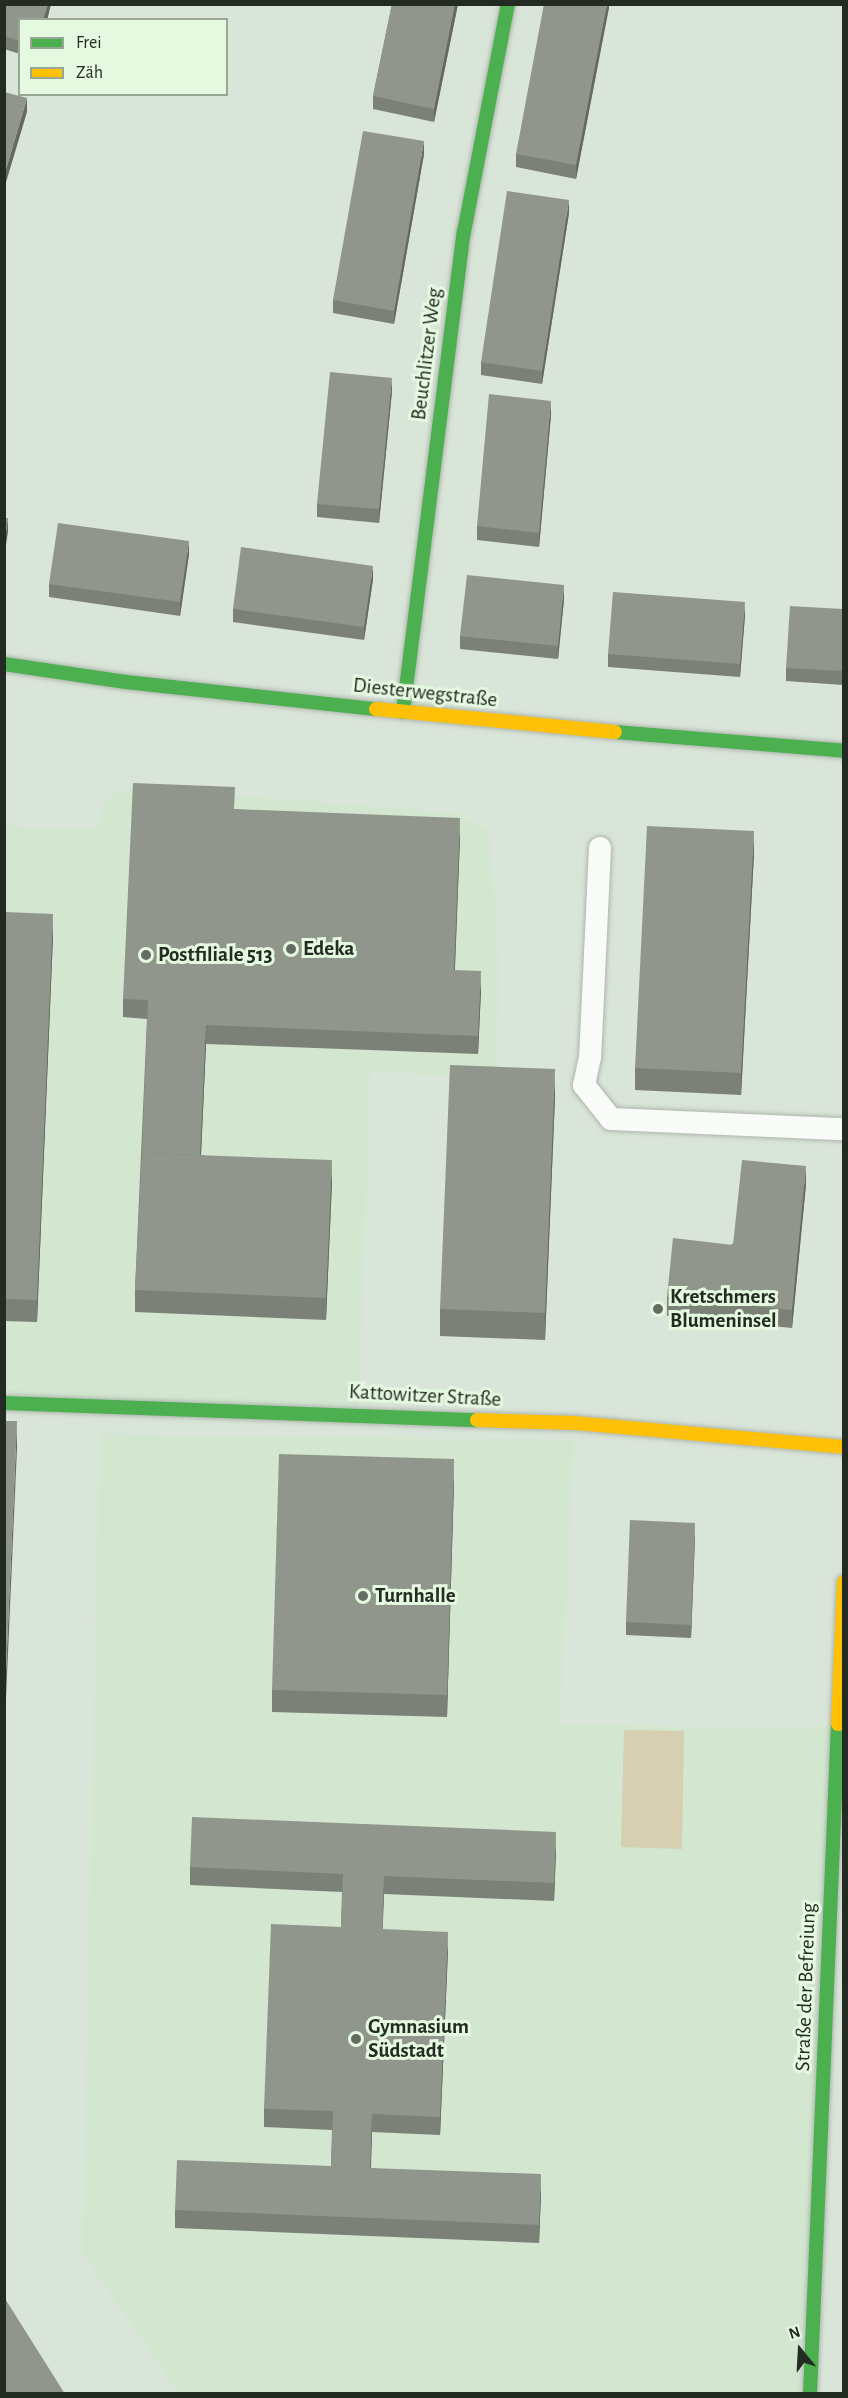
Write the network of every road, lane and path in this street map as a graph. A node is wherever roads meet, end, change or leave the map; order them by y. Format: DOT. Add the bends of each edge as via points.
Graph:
graph roads {
  1 [pos="508,4"];
  2 [pos="4,664"];
  3 [pos="402,712"];
  4 [pos="843,751"];
  5 [pos="600,848"];
  6 [pos="843,1129"];
  7 [pos="4,1403"];
  8 [pos="843,1447"];
  9 [pos="843,1582"];
  10 [pos="810,2394"];
  1 -- 3 [label="street, Beuchlitzer Weg" via="464,232"];
  2 -- 3 [label="street, Diesterwegstraße" via="126,682"];
  3 -- 4 [label="street, Diesterwegstraße"];
  5 -- 6 [label="lane" via="590,1057 584,1085 611,1119"];
  7 -- 8 [label="street, Kattowitzer Straße" via="575,1423"];
  9 -- 10 [label="street, Straße der Befreiung"];
}
